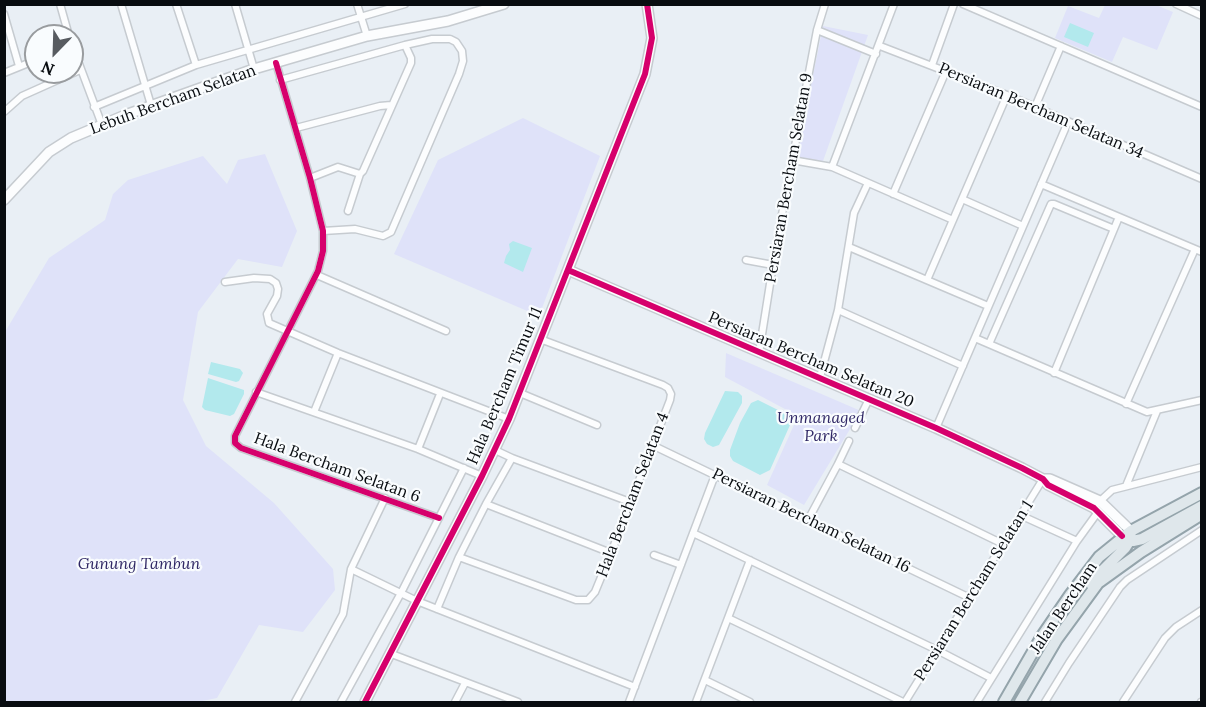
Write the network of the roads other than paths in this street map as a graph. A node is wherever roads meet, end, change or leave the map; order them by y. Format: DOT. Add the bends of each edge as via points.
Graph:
graph roads {
  1 [pos="60,4"];
  2 [pos="121,4"];
  3 [pos="176,4"];
  4 [pos="235,4"];
  5 [pos="357,4"];
  6 [pos="405,4"];
  7 [pos="504,4"];
  8 [pos="647,4"];
  9 [pos="825,4"];
  10 [pos="894,4"];
  11 [pos="954,4"];
  12 [pos="963,4"];
  13 [pos="1176,4"];
  14 [pos="479,8"];
  15 [pos="4,14"];
  16 [pos="1202,16"];
  17 [pos="361,18"];
  18 [pos="66,24"];
  19 [pos="817,30"];
  20 [pos="367,36"];
  21 [pos="405,45"];
  22 [pos="880,46"];
  23 [pos="1062,46"];
  24 [pos="248,51"];
  25 [pos="876,54"];
  26 [pos="276,63"];
  27 [pos="24,64"];
  28 [pos="196,65"];
  29 [pos="932,65"];
  30 [pos="19,66"];
  31 [pos="254,69"];
  32 [pos="946,71"];
  33 [pos="4,73"];
  34 [pos="280,80"];
  35 [pos="84,81"];
  36 [pos="49,84"];
  37 [pos="146,86"];
  38 [pos="1007,95"];
  39 [pos="151,105"];
  40 [pos="391,105"];
  41 [pos="94,107"];
  42 [pos="1035,107"];
  43 [pos="1202,107"];
  44 [pos="4,112"];
  45 [pos="1068,122"];
  46 [pos="102,124"];
  47 [pos="296,128"];
  48 [pos="792,160"];
  49 [pos="832,167"];
  50 [pos="360,174"];
  51 [pos="310,178"];
  52 [pos="1202,179"];
  53 [pos="868,183"];
  54 [pos="1041,184"];
  55 [pos="893,194"];
  56 [pos="962,199"];
  57 [pos="4,200"];
  58 [pos="348,211"];
  59 [pos="1028,216"];
  60 [pos="1119,217"];
  61 [pos="953,220"];
  62 [pos="1042,222"];
  63 [pos="1023,226"];
  64 [pos="1114,229"];
  65 [pos="323,231"];
  66 [pos="849,247"];
  67 [pos="1198,251"];
  68 [pos="746,260"];
  69 [pos="773,265"];
  70 [pos="568,270"];
  71 [pos="316,275"];
  72 [pos="927,280"];
  73 [pos="225,282"];
  74 [pos="988,306"];
  75 [pos="838,310"];
  76 [pos="446,331"];
  77 [pos="288,332"];
  78 [pos="975,338"];
  79 [pos="540,339"];
  80 [pos="989,344"];
  81 [pos="338,353"];
  82 [pos="759,353"];
  83 [pos="963,366"];
  84 [pos="1054,373"];
  85 [pos="820,377"];
  86 [pos="256,392"];
  87 [pos="520,393"];
  88 [pos="440,394"];
  89 [pos="869,399"];
  90 [pos="1202,400"];
  91 [pos="1126,404"];
  92 [pos="1157,411"];
  93 [pos="314,412"];
  94 [pos="509,418"];
  95 [pos="597,425"];
  96 [pos="855,428"];
  97 [pos="936,428"];
  98 [pos="849,441"];
  99 [pos="652,445"];
  100 [pos="418,449"];
  101 [pos="495,450"];
  102 [pos="514,458"];
  103 [pos="838,464"];
  104 [pos="1202,467"];
  105 [pos="464,468"];
  106 [pos="715,475"];
  107 [pos="482,476"];
  108 [pos="1042,479"];
  109 [pos="1126,486"];
  110 [pos="1202,493"];
  111 [pos="385,498"];
  112 [pos="630,502"];
  113 [pos="486,504"];
  114 [pos="1202,506"];
  115 [pos="1097,507"];
  116 [pos="1202,514"];
  117 [pos="1020,515"];
  118 [pos="439,518"];
  119 [pos="808,520"];
  120 [pos="1202,530"];
  121 [pos="693,533"];
  122 [pos="1127,536"];
  123 [pos="1077,541"];
  124 [pos="1003,544"];
  125 [pos="611,553"];
  126 [pos="654,555"];
  127 [pos="459,557"];
  128 [pos="750,560"];
  129 [pos="681,565"];
  130 [pos="351,569"];
  131 [pos="401,593"];
  132 [pos="970,598"];
  133 [pos="417,601"];
  134 [pos="1081,605"];
  135 [pos="437,609"];
  136 [pos="1202,610"];
  137 [pos="728,618"];
  138 [pos="937,650"];
  139 [pos="389,653"];
  140 [pos="991,678"];
  141 [pos="705,680"];
  142 [pos="465,683"];
  143 [pos="635,687"];
  144 [pos="1012,690"];
  145 [pos="1024,701"];
  146 [pos="295,702"];
  147 [pos="341,702"];
  148 [pos="364,702"];
  149 [pos="455,702"];
  150 [pos="518,702"];
  151 [pos="629,702"];
  152 [pos="696,702"];
  153 [pos="750,702"];
  154 [pos="904,702"];
  155 [pos="977,702"];
  156 [pos="1004,702"];
  157 [pos="1010,702"];
  158 [pos="1045,702"];
  159 [pos="1123,702"];
  1 -- 18 [label="street"];
  2 -- 37 [label="street"];
  3 -- 28 [label="street"];
  4 -- 24 [label="street"];
  5 -- 17 [label="street"];
  6 -- 17 [label="street"];
  7 -- 14 [label="street, Lebuh Bercham Selatan"];
  8 -- 70 [label="street, Hala Bercham Timur 11" via="652,38 645,74"];
  9 -- 19 [label="street, Persiaran Bercham Selatan 9"];
  10 -- 22 [label="street"];
  11 -- 29 [label="street"];
  12 -- 23 [label="street"];
  13 -- 16 [label="street"];
  14 -- 20 [label="street, Lebuh Bercham Selatan" via="448,21"];
  15 -- 30 [label="street"];
  17 -- 20 [label="street"];
  17 -- 24 [label="street"];
  19 -- 25 [label="street"];
  19 -- 48 [label="street, Persiaran Bercham Selatan 9"];
  20 -- 26 [label="street, Lebuh Bercham Selatan"];
  21 -- 34 [label="street"];
  21 -- 40 [label="street" via="411,63"];
  21 -- 65 [label="street" via="450,39 463,56 392,232 383,236 355,229"];
  22 -- 25 [label="street"];
  22 -- 29 [label="street, Persiaran Bercham Selatan 34"];
  23 -- 42 [label="street"];
  23 -- 43 [label="street"];
  24 -- 28 [label="street"];
  24 -- 31 [label="street"];
  25 -- 49 [label="street"];
  26 -- 31 [label="street, Lebuh Bercham Selatan"];
  26 -- 34 [label="street"];
  27 -- 30 [label="street"];
  28 -- 37 [label="street"];
  29 -- 32 [label="street, Persiaran Bercham Selatan 34"];
  30 -- 33 [label="street"];
  31 -- 39 [label="street, Lebuh Bercham Selatan"];
  32 -- 38 [label="street, Persiaran Bercham Selatan 34"];
  32 -- 55 [label="street"];
  34 -- 47 [label="street"];
  35 -- 41 [label="street"];
  36 -- 44 [label="street" via="22,96"];
  37 -- 39 [label="street"];
  37 -- 41 [label="street"];
  38 -- 42 [label="street, Persiaran Bercham Selatan 34"];
  38 -- 56 [label="street"];
  39 -- 46 [label="street, Lebuh Bercham Selatan"];
  40 -- 47 [label="street"];
  40 -- 50 [label="street"];
  41 -- 46 [label="street"];
  42 -- 45 [label="street, Persiaran Bercham Selatan 34"];
  45 -- 52 [label="street, Persiaran Bercham Selatan 34"];
  45 -- 54 [label="street"];
  46 -- 57 [label="street, Lebuh Bercham Selatan" via="49,152"];
  47 -- 51 [label="street"];
  48 -- 49 [label="street"];
  48 -- 69 [label="street, Persiaran Bercham Selatan 9"];
  49 -- 53 [label="street"];
  50 -- 51 [label="street" via="338,167"];
  50 -- 58 [label="street"];
  51 -- 65 [label="street"];
  53 -- 55 [label="street"];
  53 -- 66 [label="street" via="854,213"];
  54 -- 59 [label="street"];
  54 -- 60 [label="street"];
  55 -- 61 [label="street"];
  56 -- 61 [label="street"];
  56 -- 63 [label="street"];
  59 -- 62 [label="street"];
  59 -- 63 [label="street"];
  60 -- 64 [label="street"];
  60 -- 67 [label="street"];
  61 -- 72 [label="street"];
  62 -- 64 [label="street" via="1054,204"];
  62 -- 80 [label="street"];
  63 -- 74 [label="street"];
  64 -- 84 [label="street"];
  65 -- 71 [label="street" via="323,251"];
  66 -- 72 [label="street"];
  66 -- 75 [label="street"];
  67 -- 91 [label="street"];
  68 -- 69 [label="street"];
  69 -- 82 [label="street, Persiaran Bercham Selatan 9"];
  70 -- 79 [label="street, Hala Bercham Timur 11"];
  70 -- 82 [label="street, Persiaran Bercham Selatan 20"];
  71 -- 76 [label="street"];
  71 -- 77 [label="street"];
  72 -- 74 [label="street"];
  73 -- 77 [label="street" via="254,278 276,283 277,296 267,318 269,323"];
  74 -- 78 [label="street"];
  75 -- 83 [label="street"];
  75 -- 85 [label="street"];
  77 -- 81 [label="street"];
  77 -- 86 [label="street"];
  78 -- 80 [label="street"];
  78 -- 83 [label="street"];
  79 -- 87 [label="street, Hala Bercham Timur 11"];
  79 -- 99 [label="street, Hala Bercham Selatan 4" via="668,388 670,400"];
  80 -- 84 [label="street"];
  81 -- 88 [label="street"];
  81 -- 93 [label="street"];
  82 -- 85 [label="street, Persiaran Bercham Selatan 20"];
  83 -- 97 [label="street"];
  84 -- 91 [label="street"];
  85 -- 89 [label="street, Persiaran Bercham Selatan 20"];
  86 -- 93 [label="street"];
  86 -- 111 [label="street, Hala Bercham Selatan 6" via="234,436 241,448"];
  87 -- 94 [label="street, Hala Bercham Timur 11"];
  87 -- 95 [label="street"];
  88 -- 94 [label="street"];
  88 -- 100 [label="street"];
  89 -- 96 [label="street"];
  89 -- 97 [label="street, Persiaran Bercham Selatan 20"];
  90 -- 92 [label="street"];
  91 -- 92 [label="street"];
  92 -- 109 [label="street"];
  93 -- 100 [label="street"];
  94 -- 101 [label="street, Hala Bercham Timur 11"];
  97 -- 108 [label="street, Persiaran Bercham Selatan 20"];
  98 -- 103 [label="street"];
  99 -- 106 [label="street, Persiaran Bercham Selatan 16"];
  99 -- 112 [label="street, Hala Bercham Selatan 4"];
  100 -- 105 [label="street"];
  101 -- 102 [label="street"];
  101 -- 107 [label="street, Hala Bercham Timur 11"];
  102 -- 112 [label="street"];
  102 -- 113 [label="street"];
  103 -- 119 [label="street"];
  103 -- 124 [label="street"];
  104 -- 109 [label="street"];
  105 -- 107 [label="street"];
  105 -- 118 [label="street"];
  106 -- 119 [label="street, Persiaran Bercham Selatan 16"];
  106 -- 121 [label="street"];
  107 -- 133 [label="street, Hala Bercham Timur 11"];
  108 -- 115 [label="street" via="1050,479"];
  108 -- 117 [label="street, Persiaran Bercham Selatan 1"];
  109 -- 115 [label="street" via="1112,490"];
  110 -- 122 [label="main road, Jalan Bercham"];
  111 -- 118 [label="street, Hala Bercham Selatan 6"];
  111 -- 130 [label="street"];
  112 -- 125 [label="street, Hala Bercham Selatan 4"];
  113 -- 125 [label="street"];
  113 -- 127 [label="street"];
  114 -- 122 [label="main road" via="1146,538"];
  115 -- 122 [label="street"];
  115 -- 123 [label="street"];
  116 -- 134 [label="main road, Jalan Bercham" via="1117,568 1098,583"];
  117 -- 123 [label="street"];
  117 -- 124 [label="street, Persiaran Bercham Selatan 1"];
  118 -- 131 [label="street"];
  119 -- 132 [label="street, Persiaran Bercham Selatan 16"];
  120 -- 158 [label="street" via="1120,587"];
  121 -- 128 [label="street"];
  121 -- 129 [label="street"];
  122 -- 134 [label="main road" via="1121,553 1098,574"];
  122 -- 144 [label="main road, Jalan Bercham" via="1099,557 1070,595"];
  123 -- 140 [label="street"];
  124 -- 132 [label="street, Persiaran Bercham Selatan 1"];
  125 -- 127 [label="street, Hala Bercham Selatan 4" via="592,597 583,602"];
  126 -- 129 [label="street"];
  127 -- 135 [label="street"];
  128 -- 137 [label="street"];
  128 -- 138 [label="street"];
  129 -- 143 [label="street"];
  130 -- 131 [label="street"];
  130 -- 146 [label="street" via="343,614"];
  131 -- 133 [label="street"];
  131 -- 147 [label="street"];
  132 -- 138 [label="street, Persiaran Bercham Selatan 1"];
  133 -- 135 [label="street"];
  133 -- 139 [label="street, Hala Bercham Timur 11"];
  134 -- 145 [label="main road, Jalan Bercham" via="1057,639"];
  135 -- 143 [label="street"];
  136 -- 159 [label="street" via="1165,638"];
  137 -- 141 [label="street"];
  137 -- 154 [label="street"];
  138 -- 140 [label="street"];
  138 -- 154 [label="street, Persiaran Bercham Selatan 1"];
  139 -- 142 [label="street"];
  139 -- 148 [label="street, Hala Bercham Timur 11"];
  140 -- 155 [label="street"];
  141 -- 152 [label="street"];
  141 -- 153 [label="street"];
  142 -- 149 [label="street"];
  142 -- 150 [label="street"];
  143 -- 151 [label="street"];
  144 -- 156 [label="main road, Jalan Bercham"];
  144 -- 157 [label="main road"];
}
